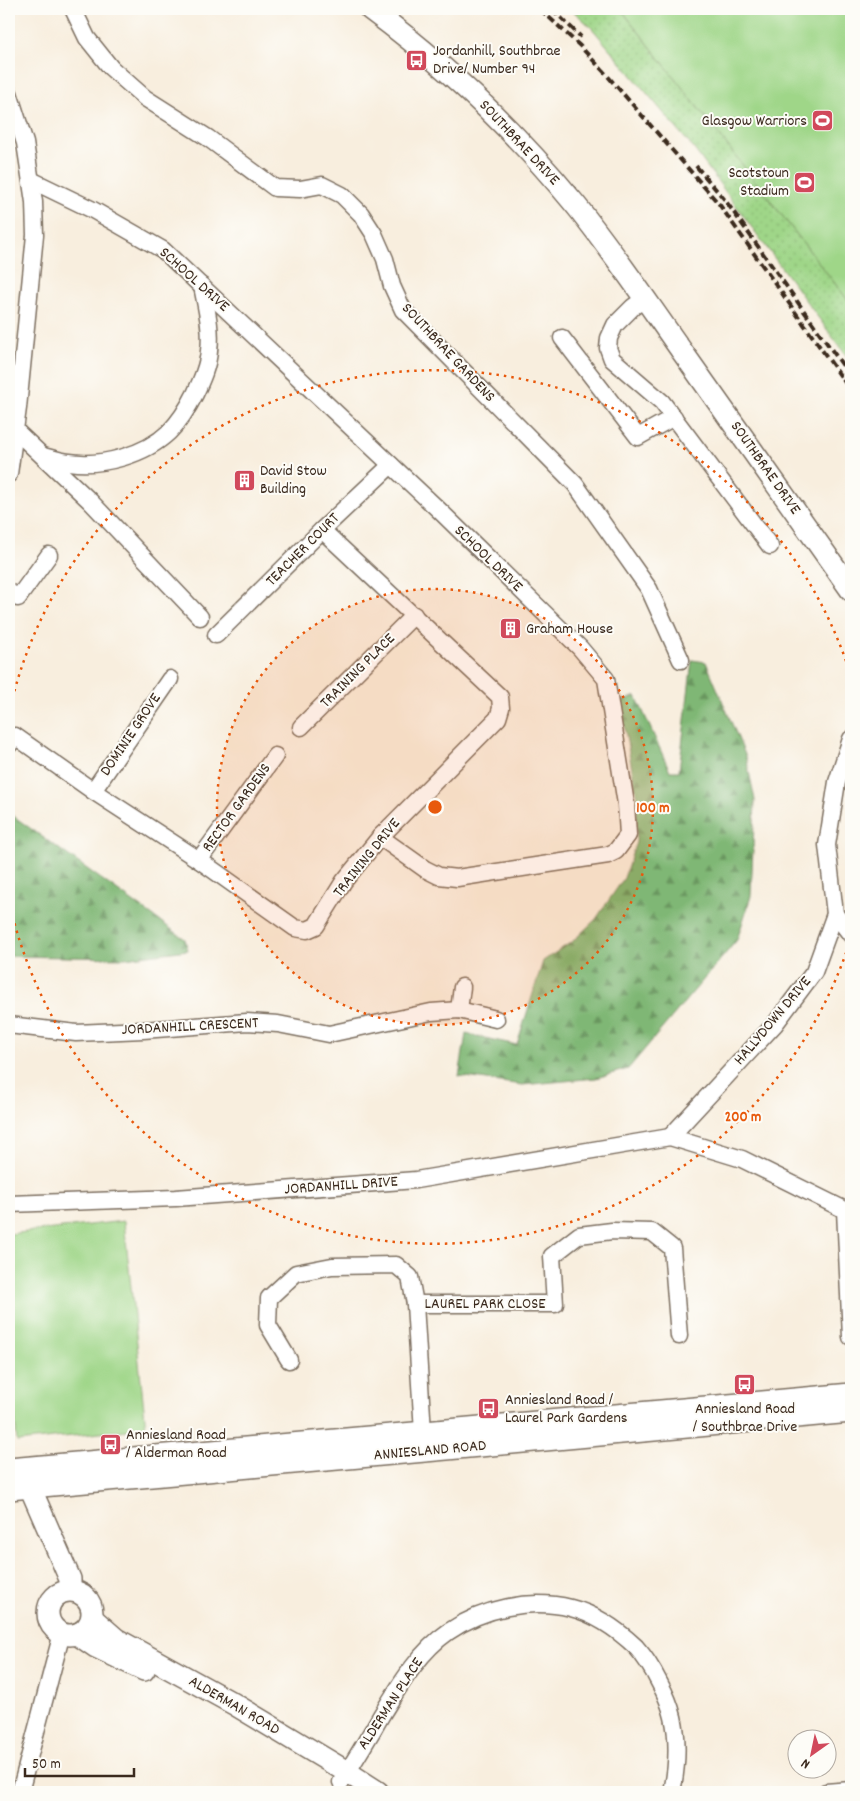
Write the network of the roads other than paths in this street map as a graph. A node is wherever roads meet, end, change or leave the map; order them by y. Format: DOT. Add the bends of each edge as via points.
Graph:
graph roads {
  1 [pos="73,9"];
  2 [pos="370,9"];
  3 [pos="9,93"];
  4 [pos="31,180"];
  5 [pos="202,286"];
  6 [pos="644,299"];
  7 [pos="562,338"];
  8 [pos="674,417"];
  9 [pos="15,430"];
  10 [pos="43,456"];
  11 [pos="391,465"];
  12 [pos="9,474"];
  13 [pos="322,530"];
  14 [pos="770,546"];
  15 [pos="49,556"];
  16 [pos="851,590"];
  17 [pos="9,592"];
  18 [pos="414,615"];
  19 [pos="200,617"];
  20 [pos="216,635"];
  21 [pos="681,660"];
  22 [pos="170,679"];
  23 [pos="301,727"];
  24 [pos="851,739"];
  25 [pos="9,744"];
  26 [pos="275,756"];
  27 [pos="93,792"];
  28 [pos="380,837"];
  29 [pos="199,860"];
  30 [pos="836,914"];
  31 [pos="851,935"];
  32 [pos="462,987"];
  33 [pos="459,1010"];
  34 [pos="496,1019"];
  35 [pos="9,1025"];
  36 [pos="670,1137"];
  37 [pos="9,1204"];
  38 [pos="848,1210"];
  39 [pos="415,1304"];
  40 [pos="679,1336"];
  41 [pos="851,1337"];
  42 [pos="289,1360"];
  43 [pos="851,1394"];
  44 [pos="851,1412"];
  45 [pos="556,1430"];
  46 [pos="423,1432"];
  47 [pos="22,1474"];
  48 [pos="9,1489"];
  49 [pos="70,1590"];
  50 [pos="92,1618"];
  51 [pos="69,1634"];
  52 [pos="348,1782"];
  53 [pos="851,1790"];
  54 [pos="20,1792"];
  55 [pos="378,1792"];
  56 [pos="672,1792"];
  57 [pos="826,1792"];
  1 -- 21 [label="street, SOUTHBRAE GARDENS" via="87,38 111,68 145,98 208,138 275,188 300,189 322,185 342,195 361,214 378,242 403,310 575,484 649,589"];
  2 -- 6 [label="street, SOUTHBRAE DRIVE" via="474,95 523,144 574,203"];
  3 -- 4 [label="street" via="25,143"];
  4 -- 5 [label="street, SCHOOL DRIVE" via="93,210 163,250"];
  4 -- 9 [label="street" via="35,235"];
  5 -- 10 [label="street" via="210,351 190,404 168,433 132,454 103,462 70,462"];
  5 -- 11 [label="street, SCHOOL DRIVE"];
  6 -- 8 [label="street" via="615,325 608,348 612,359 662,402"];
  6 -- 16 [label="street, SOUTHBRAE DRIVE"];
  7 -- 8 [label="street" via="638,438"];
  8 -- 14 [label="street"];
  9 -- 10 [label="street"];
  9 -- 12 [label="street"];
  10 -- 19 [label="street"];
  11 -- 13 [label="street, TEACHER COURT"];
  11 -- 28 [label="street, SCHOOL DRIVE" via="572,640 606,679 628,835 608,856 456,878 425,870"];
  13 -- 18 [label="street, TRAINING DRIVE"];
  13 -- 20 [label="street, TEACHER COURT"];
  15 -- 17 [label="street" via="18,598"];
  18 -- 23 [label="street, TRAINING PLACE"];
  18 -- 28 [label="street, TRAINING DRIVE" via="500,697 502,708 498,718"];
  22 -- 27 [label="street, DOMINIE GROVE"];
  24 -- 30 [label="street, HALLYDOWN DRIVE" via="837,782 827,845"];
  25 -- 27 [label="street, TRAINING DRIVE" via="15,736"];
  26 -- 29 [label="street, RECTOR GARDENS"];
  27 -- 29 [label="street, TRAINING DRIVE"];
  28 -- 29 [label="street, TRAINING DRIVE" via="344,881 316,926 307,930 295,928"];
  30 -- 31 [label="street"];
  30 -- 36 [label="street, HALLYDOWN DRIVE" via="814,972 775,1024"];
  32 -- 33 [label="street"];
  33 -- 34 [label="street, JORDANHILL CRESCENT"];
  33 -- 35 [label="street, JORDANHILL CRESCENT" via="431,1012 329,1034 278,1024 246,1022 76,1033"];
  36 -- 37 [label="street, JORDANHILL DRIVE" via="416,1180 176,1198"];
  36 -- 38 [label="street" via="742,1159"];
  38 -- 41 [label="street"];
  39 -- 40 [label="street, LAUREL PARK CLOSE" via="555,1304 552,1256 579,1235 612,1231 652,1232 672,1248"];
  39 -- 42 [label="street" via="410,1278 396,1265 332,1266 296,1273 270,1298 268,1325"];
  39 -- 46 [label="street"];
  43 -- 45 [label="street, ANNIESLAND ROAD"];
  44 -- 45 [label="street, ANNIESLAND ROAD"];
  45 -- 46 [label="street, ANNIESLAND ROAD"];
  45 -- 47 [label="street, ANNIESLAND ROAD"];
  46 -- 47 [label="street, ANNIESLAND ROAD"];
  47 -- 48 [label="street, ANNIESLAND ROAD"];
  47 -- 49 [label="street" via="70,1579"];
  49 -- 50 [label="street, ALDERMAN ROAD" via="88,1599"];
  49 -- 51 [label="street, ALDERMAN ROAD" via="56,1596 48,1608 48,1616 55,1629"];
  50 -- 51 [label="street" via="84,1630"];
  50 -- 52 [label="street, ALDERMAN ROAD" via="116,1640 234,1704"];
  51 -- 52 [label="street, ALDERMAN ROAD" via="208,1703"];
  51 -- 54 [label="street"];
  52 -- 55 [label="street, ALDERMAN ROAD"];
  52 -- 56 [label="street, ALDERMAN PLACE" via="399,1687 432,1644 469,1620 497,1608 546,1605 572,1608 604,1623 637,1648 653,1671 674,1718 677,1746"];
  53 -- 57 [label="street"];
}
